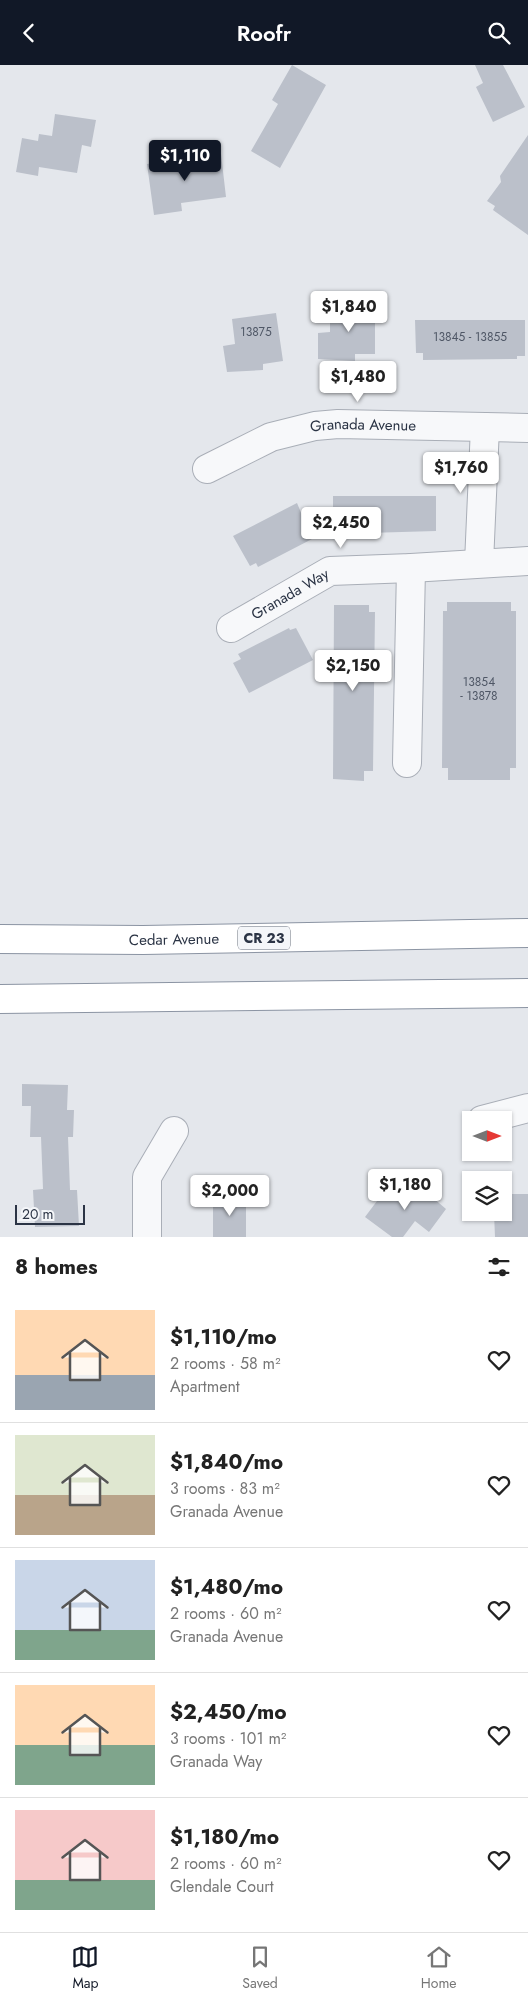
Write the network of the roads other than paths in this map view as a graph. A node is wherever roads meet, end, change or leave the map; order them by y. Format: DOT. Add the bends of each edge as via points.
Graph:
graph roads {
  1 [pos="485,427"];
  2 [pos="528,428"];
  3 [pos="207,469"];
  4 [pos="528,561"];
  5 [pos="479,563"];
  6 [pos="411,568"];
  7 [pos="231,628"];
  8 [pos="407,763"];
  9 [pos="528,933"];
  10 [pos="0,939"];
  11 [pos="528,993"];
  12 [pos="0,999"];
  13 [pos="528,1108"];
  14 [pos="512,1112"];
  15 [pos="174,1131"];
  16 [pos="147,1237"];
  1 -- 2 [label="street, Granada Avenue"];
  1 -- 3 [label="street, Granada Avenue" via="315,426 271,437"];
  1 -- 5 [label="street"];
  4 -- 5 [label="street, Granada Way"];
  5 -- 6 [label="street, Granada Way"];
  6 -- 7 [label="street, Granada Way" via="330,571"];
  6 -- 8 [label="street"];
  9 -- 10 [label="highway, Cedar Avenue / CR 23" via="143,940"];
  11 -- 12 [label="highway"];
  13 -- 14 [label="street"];
  15 -- 16 [label="street" via="147,1177"];
}
